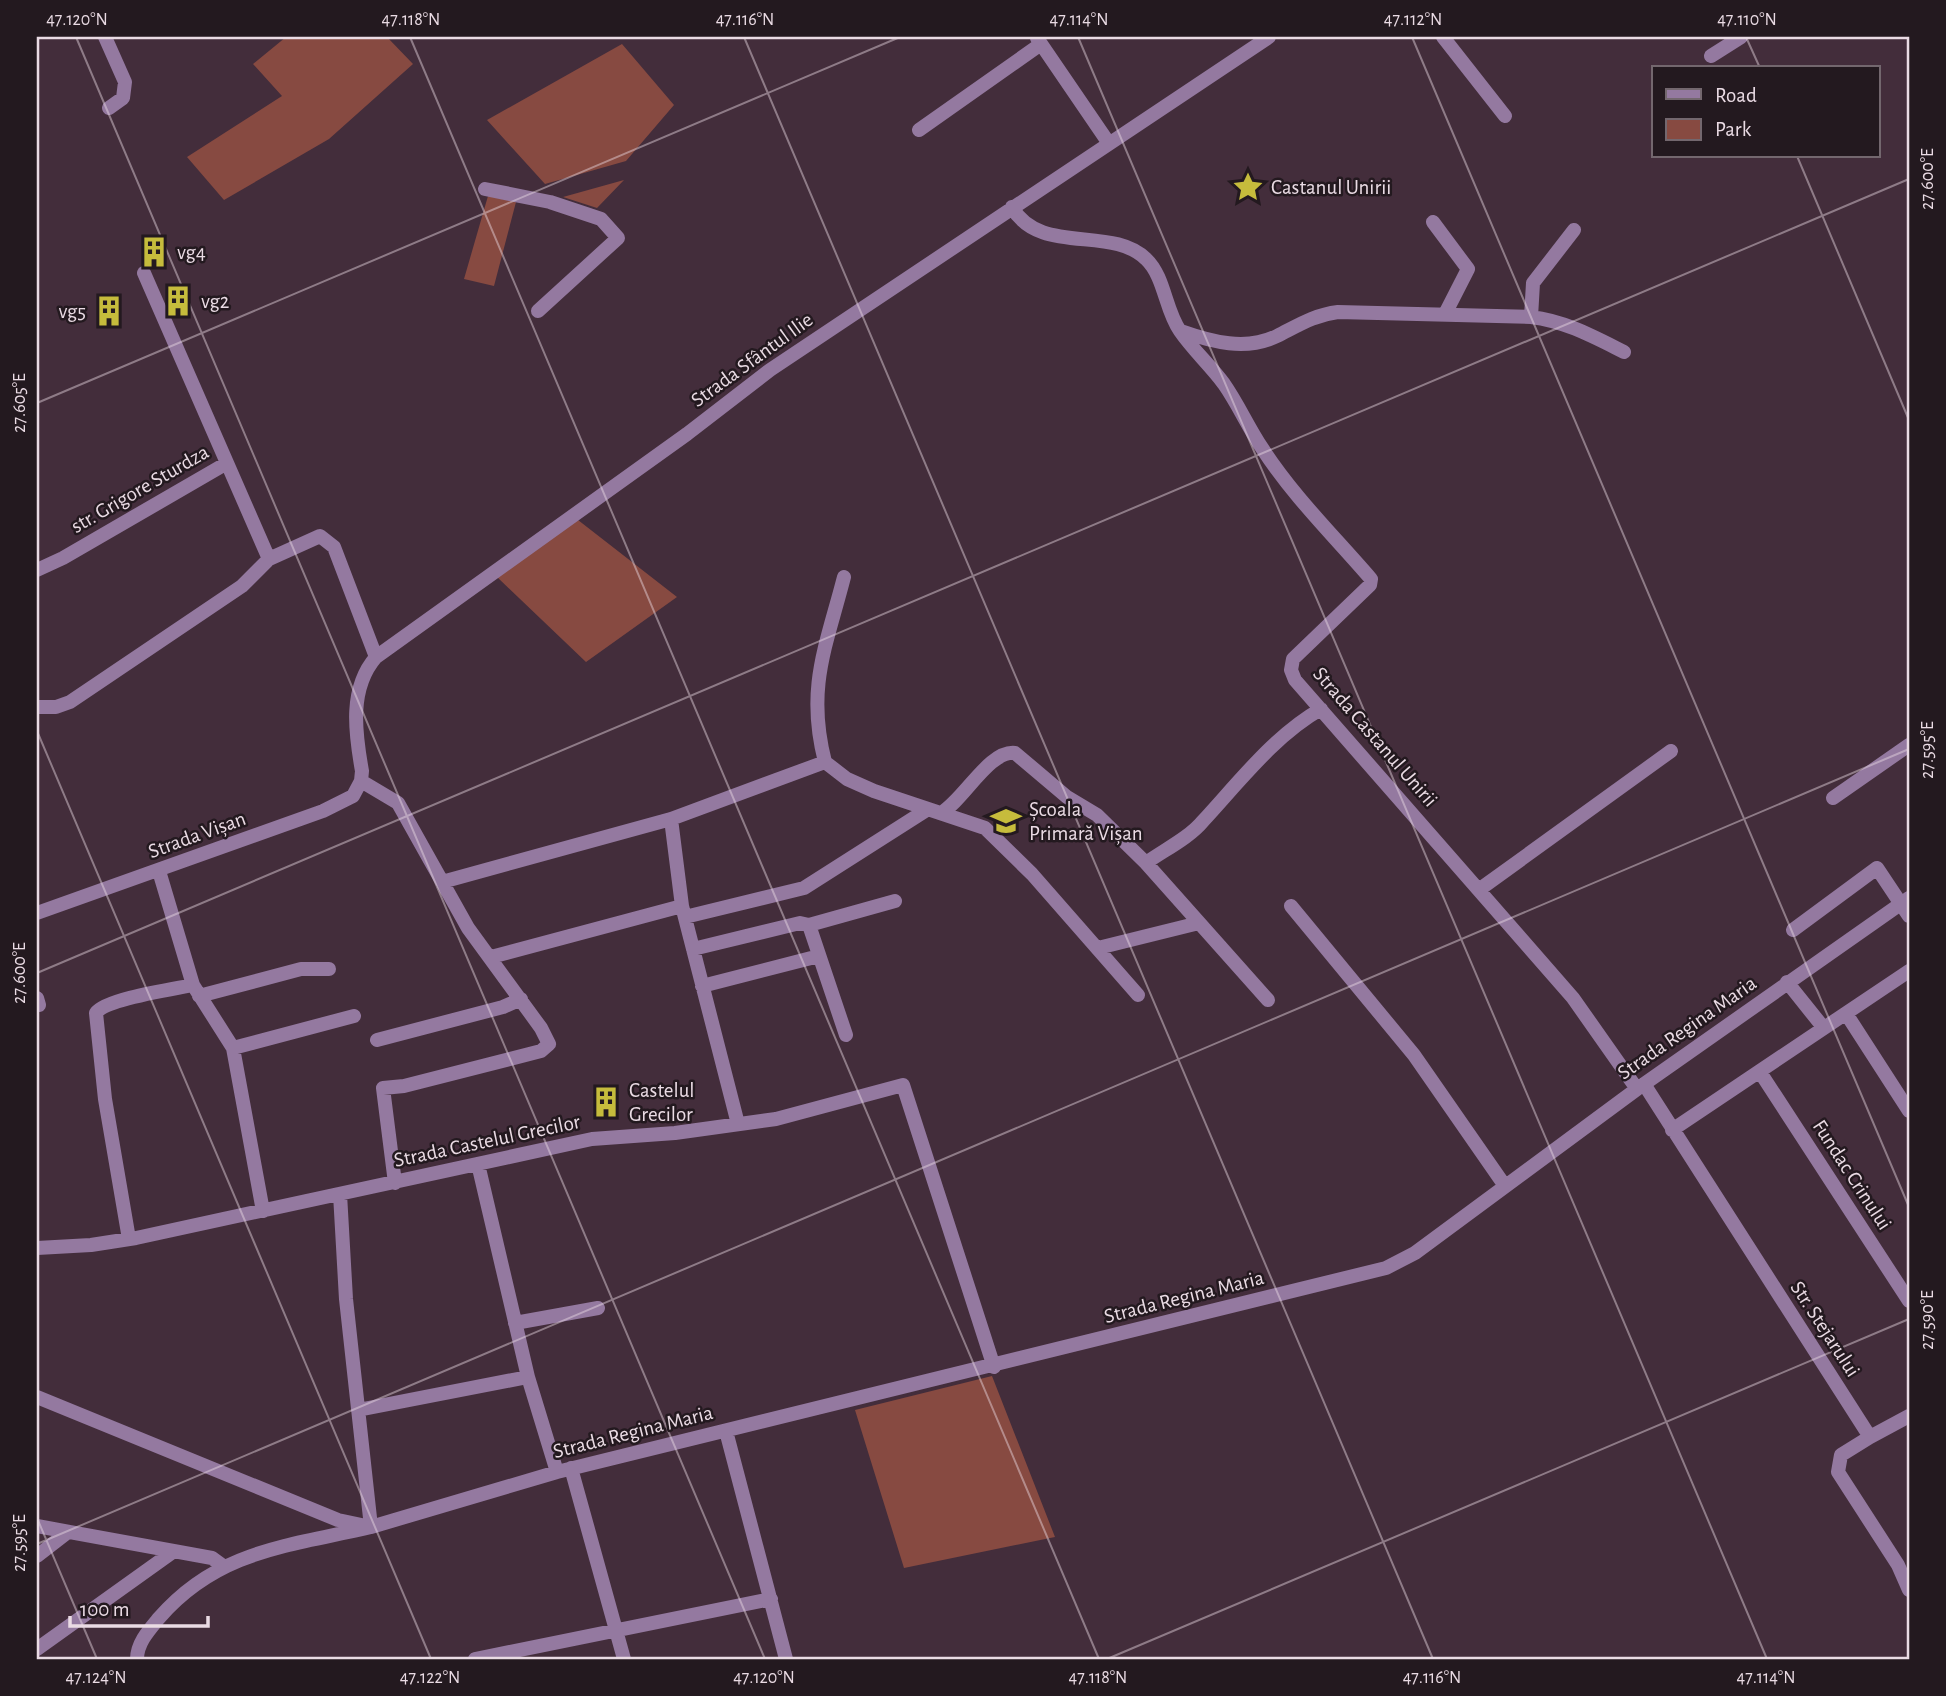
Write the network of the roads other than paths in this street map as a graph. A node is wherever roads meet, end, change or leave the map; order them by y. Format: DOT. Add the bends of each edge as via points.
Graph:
graph roads {
  1 [pos="105,37"];
  2 [pos="1269,37"];
  3 [pos="1443,37"];
  4 [pos="1741,37"];
  5 [pos="1038,40"];
  6 [pos="1247,43"];
  7 [pos="1712,56"];
  8 [pos="109,108"];
  9 [pos="1505,116"];
  10 [pos="919,130"];
  11 [pos="1108,142"];
  12 [pos="485,189"];
  13 [pos="1012,207"];
  14 [pos="1433,222"];
  15 [pos="1574,230"];
  16 [pos="144,273"];
  17 [pos="538,311"];
  18 [pos="1445,314"];
  19 [pos="1531,317"];
  20 [pos="1180,331"];
  21 [pos="1625,352"];
  22 [pos="227,463"];
  23 [pos="269,559"];
  24 [pos="37,570"];
  25 [pos="844,577"];
  26 [pos="376,657"];
  27 [pos="37,707"];
  28 [pos="1321,709"];
  29 [pos="1909,745"];
  30 [pos="1671,751"];
  31 [pos="825,762"];
  32 [pos="361,781"];
  33 [pos="1833,798"];
  34 [pos="934,811"];
  35 [pos="671,819"];
  36 [pos="1146,863"];
  37 [pos="159,871"];
  38 [pos="442,882"];
  39 [pos="1480,889"];
  40 [pos="895,901"];
  41 [pos="1291,906"];
  42 [pos="1907,906"];
  43 [pos="683,912"];
  44 [pos="37,913"];
  45 [pos="1199,923"];
  46 [pos="809,925"];
  47 [pos="1793,930"];
  48 [pos="1098,948"];
  49 [pos="693,949"];
  50 [pos="819,956"];
  51 [pos="491,957"];
  52 [pos="329,969"];
  53 [pos="1909,971"];
  54 [pos="1787,982"];
  55 [pos="702,986"];
  56 [pos="196,991"];
  57 [pos="1138,995"];
  58 [pos="521,999"];
  59 [pos="1268,1000"];
  60 [pos="1847,1015"];
  61 [pos="354,1016"];
  62 [pos="1823,1027"];
  63 [pos="846,1035"];
  64 [pos="377,1040"];
  65 [pos="233,1048"];
  66 [pos="1759,1072"];
  67 [pos="1640,1086"];
  68 [pos="1909,1111"];
  69 [pos="738,1124"];
  70 [pos="1672,1130"];
  71 [pos="478,1164"];
  72 [pos="395,1183"];
  73 [pos="1505,1186"];
  74 [pos="340,1194"];
  75 [pos="262,1211"];
  76 [pos="129,1239"];
  77 [pos="37,1248"];
  78 [pos="1909,1301"];
  79 [pos="598,1308"];
  80 [pos="515,1323"];
  81 [pos="994,1367"];
  82 [pos="528,1377"];
  83 [pos="37,1397"];
  84 [pos="358,1410"];
  85 [pos="1909,1416"];
  86 [pos="726,1431"];
  87 [pos="1870,1437"];
  88 [pos="564,1470"];
  89 [pos="37,1526"];
  90 [pos="371,1527"];
  91 [pos="68,1532"];
  92 [pos="174,1551"];
  93 [pos="37,1556"];
  94 [pos="222,1566"];
  95 [pos="1909,1590"];
  96 [pos="771,1599"];
  97 [pos="617,1628"];
  98 [pos="37,1649"];
  99 [pos="540,1652"];
  100 [pos="137,1659"];
  101 [pos="475,1659"];
  102 [pos="624,1659"];
  103 [pos="786,1659"];
  1 -- 8 [label="street" via="125,82 123,98"];
  2 -- 6 [label="street, Strada Sfântul Ilie"];
  3 -- 9 [label="street"];
  4 -- 7 [label="street"];
  5 -- 10 [label="street"];
  5 -- 11 [label="street"];
  6 -- 11 [label="street, Strada Sfântul Ilie" via="1151,117"];
  11 -- 13 [label="street, Strada Sfântul Ilie"];
  12 -- 17 [label="street" via="550,202 601,219 618,238"];
  13 -- 20 [label="street, Strada Castanul Unirii" via="1044,232 1117,245 1141,255 1154,268"];
  13 -- 26 [label="street, Strada Sfântul Ilie" via="769,370"];
  14 -- 18 [label="street" via="1468,269"];
  15 -- 19 [label="street" via="1533,284"];
  16 -- 22 [label="street"];
  18 -- 19 [label="street"];
  18 -- 20 [label="street" via="1317,315 1268,340 1242,345"];
  19 -- 21 [label="street" via="1550,319"];
  20 -- 28 [label="street, Strada Castanul Unirii" via="1225,386 1262,449 1297,495 1371,579 1291,664 1295,680"];
  22 -- 23 [label="street"];
  22 -- 24 [label="street, str. Grigore Sturdza"];
  23 -- 26 [label="street" via="320,536 330,542"];
  23 -- 27 [label="street" via="242,586 70,702"];
  25 -- 31 [label="street" via="820,661 816,704"];
  26 -- 32 [label="street, Strada Sfântul Ilie" via="360,680 357,701"];
  28 -- 36 [label="street" via="1301,720 1220,799 1202,823"];
  28 -- 39 [label="street, Strada Castanul Unirii"];
  29 -- 33 [label="street"];
  30 -- 39 [label="street"];
  31 -- 34 [label="street" via="847,779"];
  31 -- 35 [label="street"];
  32 -- 37 [label="street, Strada Vișan" via="353,796 334,806"];
  32 -- 38 [label="street" via="398,803"];
  34 -- 36 [label="street" via="954,805 991,761 1015,753 1067,797 1097,815"];
  34 -- 43 [label="street" via="804,888"];
  34 -- 48 [label="street" via="985,828"];
  35 -- 38 [label="street"];
  35 -- 43 [label="street"];
  36 -- 45 [label="street"];
  37 -- 44 [label="street, Strada Vișan"];
  37 -- 56 [label="street"];
  38 -- 51 [label="street"];
  39 -- 67 [label="street, Strada Castanul Unirii"];
  40 -- 46 [label="street"];
  41 -- 73 [label="street" via="1413,1055"];
  42 -- 47 [label="street" via="1877,868"];
  42 -- 54 [label="street, Strada Regina Maria"];
  43 -- 49 [label="street"];
  43 -- 51 [label="street"];
  45 -- 48 [label="street"];
  45 -- 59 [label="street"];
  46 -- 49 [label="street" via="800,923"];
  46 -- 50 [label="street"];
  48 -- 57 [label="street"];
  49 -- 55 [label="street"];
  50 -- 55 [label="street"];
  50 -- 63 [label="street"];
  51 -- 58 [label="street"];
  52 -- 56 [label="street" via="301,969"];
  53 -- 60 [label="street"];
  54 -- 62 [label="street"];
  54 -- 67 [label="street, Strada Regina Maria"];
  55 -- 69 [label="street"];
  56 -- 65 [label="street"];
  56 -- 76 [label="street" via="113,1003 96,1013 105,1099"];
  58 -- 64 [label="street"];
  58 -- 72 [label="street" via="547,1036 546,1049 383,1088"];
  60 -- 62 [label="street"];
  60 -- 68 [label="street"];
  61 -- 65 [label="street"];
  62 -- 66 [label="street"];
  65 -- 75 [label="street"];
  66 -- 70 [label="street"];
  66 -- 78 [label="street, Fundac Crinului"];
  67 -- 70 [label="street, Str. Stejarului"];
  67 -- 73 [label="street, Strada Regina Maria"];
  69 -- 71 [label="street, Strada Castelul Grecilor" via="592,1139"];
  69 -- 81 [label="street, Strada Castelul Grecilor" via="776,1119 903,1085"];
  70 -- 87 [label="street, Str. Stejarului"];
  71 -- 72 [label="street, Strada Castelul Grecilor"];
  71 -- 80 [label="street"];
  72 -- 74 [label="street, Strada Castelul Grecilor"];
  73 -- 81 [label="street, Strada Regina Maria" via="1386,1268"];
  74 -- 75 [label="street, Strada Castelul Grecilor"];
  74 -- 84 [label="street"];
  75 -- 76 [label="street, Strada Castelul Grecilor"];
  76 -- 77 [label="street, Strada Castelul Grecilor"];
  79 -- 80 [label="street"];
  80 -- 82 [label="street"];
  81 -- 86 [label="street, Strada Regina Maria"];
  82 -- 84 [label="street"];
  82 -- 88 [label="street"];
  83 -- 90 [label="street, Strada Regina Maria" via="338,1520"];
  84 -- 90 [label="street"];
  85 -- 87 [label="street"];
  86 -- 88 [label="street, Strada Regina Maria"];
  86 -- 96 [label="street"];
  87 -- 95 [label="street" via="1841,1455 1838,1472"];
  88 -- 90 [label="street, Strada Regina Maria"];
  88 -- 97 [label="street"];
  89 -- 91 [label="street"];
  90 -- 94 [label="street"];
  91 -- 92 [label="street"];
  91 -- 93 [label="street"];
  92 -- 94 [label="street" via="212,1558"];
  92 -- 98 [label="street"];
  94 -- 100 [label="street" via="171,1604 144,1637"];
  96 -- 97 [label="street"];
  96 -- 103 [label="street"];
  97 -- 99 [label="street"];
  97 -- 102 [label="street"];
  99 -- 101 [label="street"];
}
